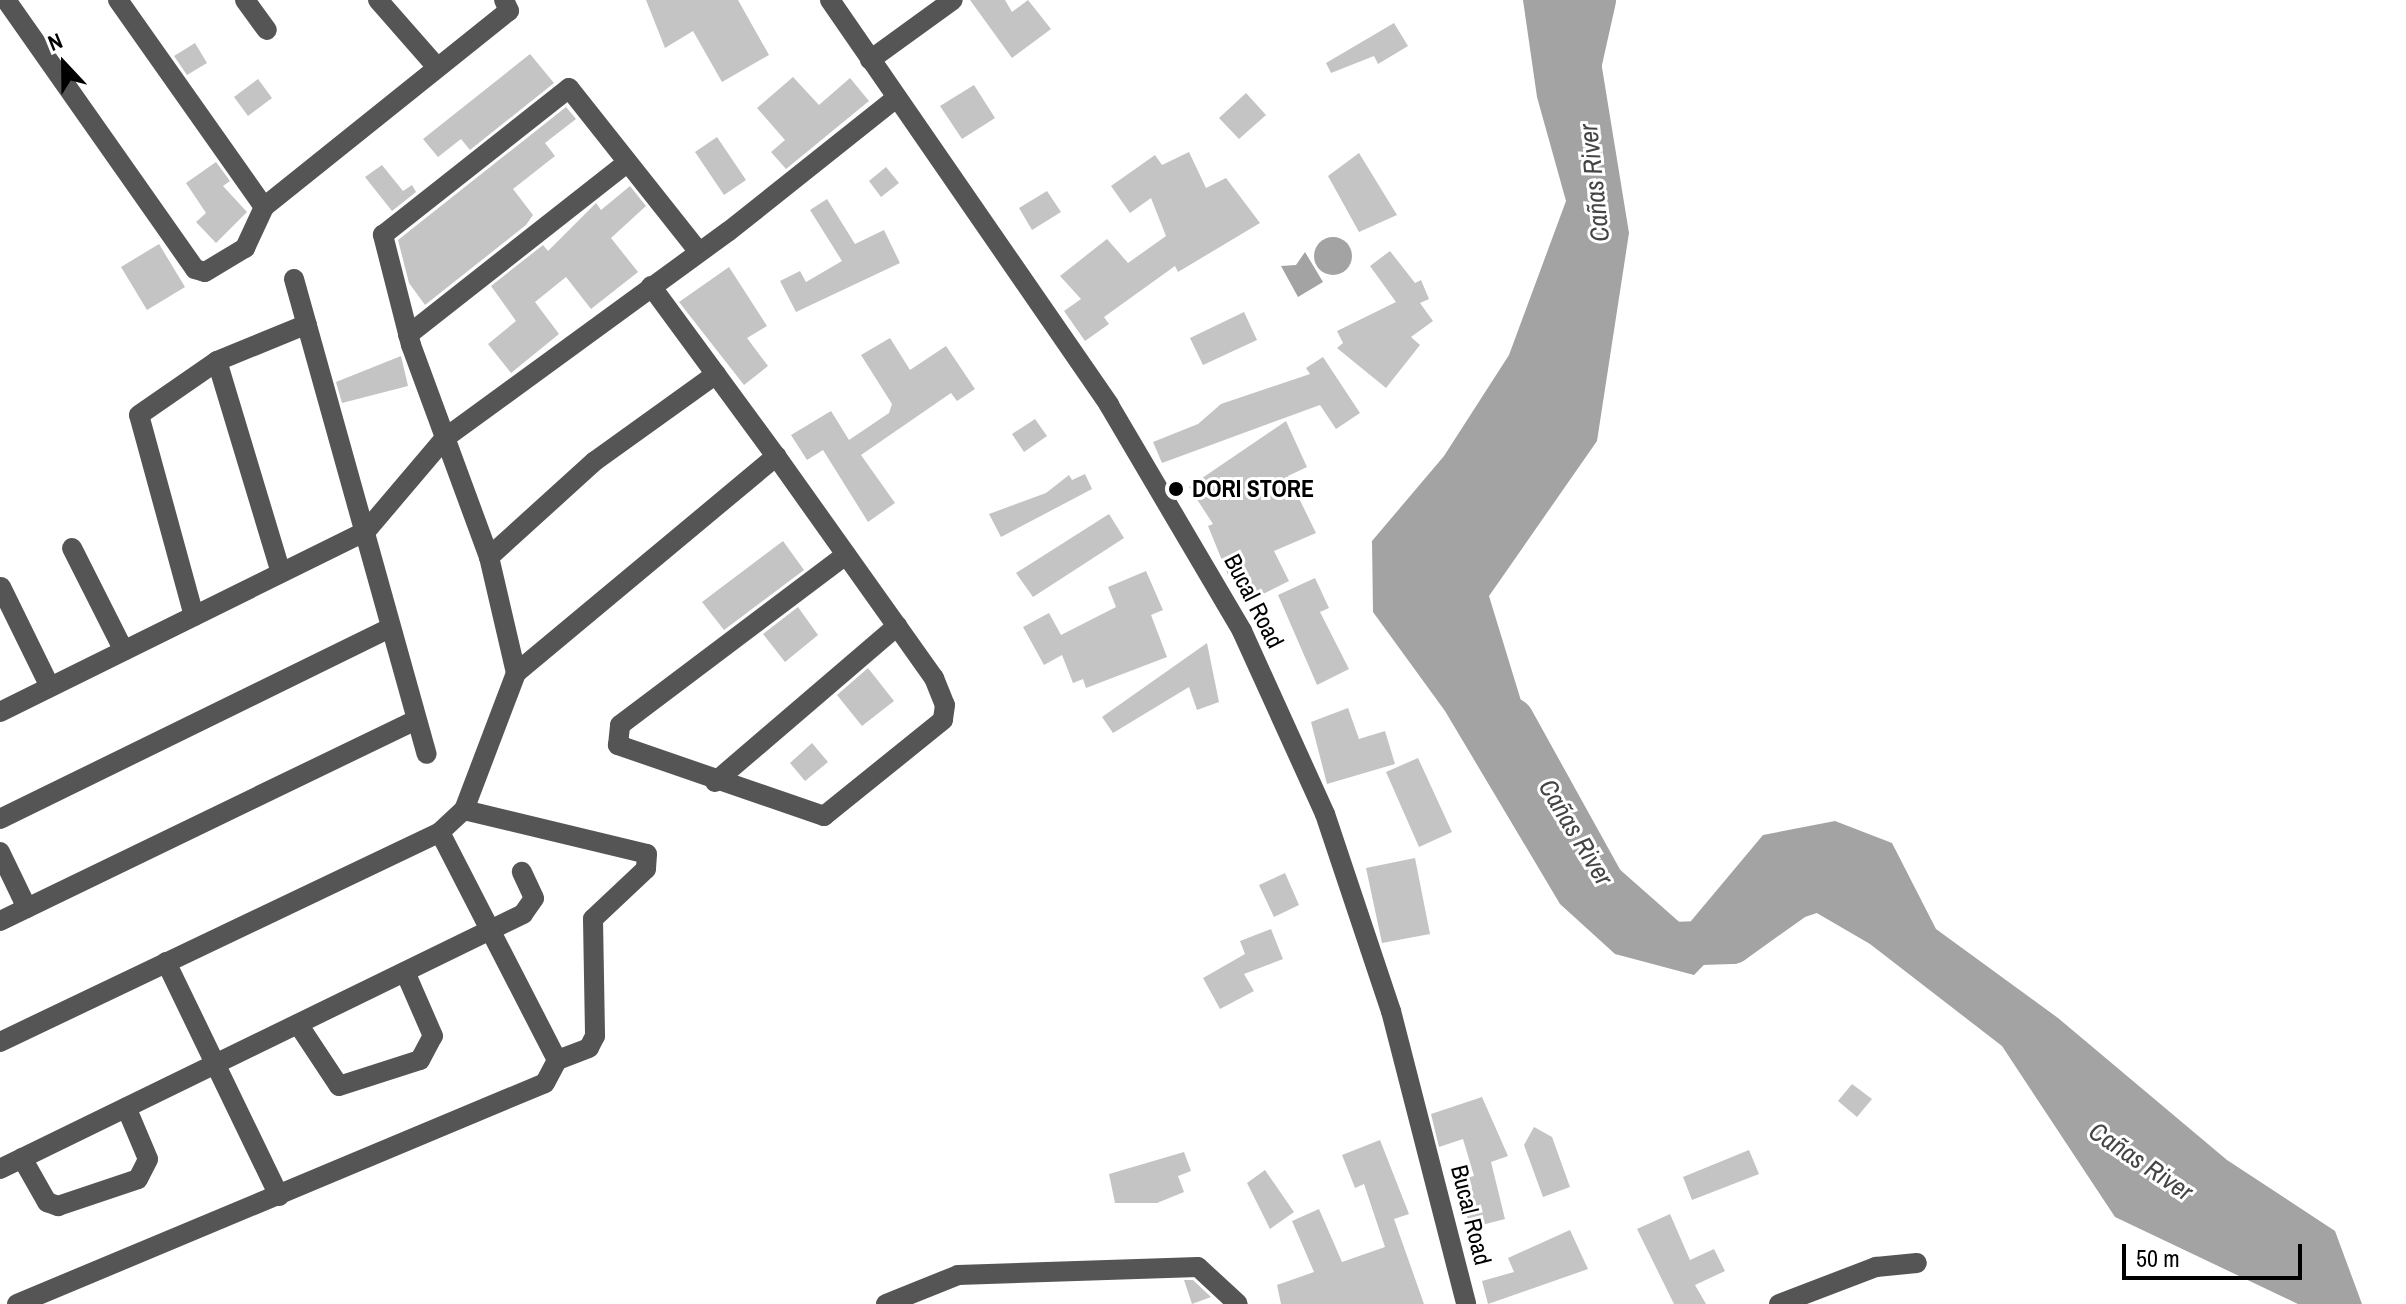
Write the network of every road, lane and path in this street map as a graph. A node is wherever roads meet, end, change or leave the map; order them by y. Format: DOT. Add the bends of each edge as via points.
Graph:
graph roads {
  1 [pos="6,0"];
  2 [pos="118,0"];
  3 [pos="245,0"];
  4 [pos="378,0"];
  5 [pos="504,0"];
  6 [pos="830,0"];
  7 [pos="953,0"];
  8 [pos="267,30"];
  9 [pos="870,60"];
  10 [pos="436,66"];
  11 [pos="895,99"];
  12 [pos="625,164"];
  13 [pos="264,207"];
  14 [pos="698,251"];
  15 [pos="294,279"];
  16 [pos="651,286"];
  17 [pos="307,324"];
  18 [pos="408,335"];
  19 [pos="217,361"];
  20 [pos="716,374"];
  21 [pos="445,438"];
  22 [pos="776,456"];
  23 [pos="366,531"];
  24 [pos="72,548"];
  25 [pos="846,555"];
  26 [pos="489,557"];
  27 [pos="281,573"];
  28 [pos="1,587"];
  29 [pos="194,616"];
  30 [pos="897,626"];
  31 [pos="387,629"];
  32 [pos="124,651"];
  33 [pos="516,673"];
  34 [pos="50,687"];
  35 [pos="0,712"];
  36 [pos="416,720"];
  37 [pos="427,754"];
  38 [pos="715,782"];
  39 [pos="464,810"];
  40 [pos="0,819"];
  41 [pos="440,832"];
  42 [pos="0,852"];
  43 [pos="522,872"];
  44 [pos="27,908"];
  45 [pos="0,921"];
  46 [pos="490,930"];
  47 [pos="166,962"];
  48 [pos="405,972"];
  49 [pos="298,1024"];
  50 [pos="0,1042"];
  51 [pos="557,1060"];
  52 [pos="215,1064"];
  53 [pos="126,1107"];
  54 [pos="22,1158"];
  55 [pos="0,1169"];
  56 [pos="279,1196"];
  57 [pos="1917,1263"];
  58 [pos="17,1304"];
  59 [pos="886,1304"];
  60 [pos="1238,1304"];
  61 [pos="1466,1304"];
  62 [pos="1779,1304"];
  1 -- 13 [label="street" via="195,269 205,272 245,248"];
  2 -- 13 [label="street"];
  3 -- 8 [label="street"];
  4 -- 10 [label="street"];
  5 -- 10 [label="street" via="509,11"];
  6 -- 9 [label="street, Bucal Road"];
  7 -- 9 [label="street"];
  9 -- 11 [label="street, Bucal Road"];
  10 -- 13 [label="street"];
  11 -- 14 [label="street"];
  11 -- 61 [label="street, Bucal Road" via="1109,405 1242,631 1325,814 1391,1011"];
  12 -- 14 [label="street"];
  12 -- 18 [label="street"];
  12 -- 18 [label="street" via="569,88 383,235"];
  14 -- 16 [label="street"];
  15 -- 17 [label="street"];
  16 -- 20 [label="street"];
  16 -- 21 [label="street"];
  17 -- 19 [label="street"];
  17 -- 23 [label="street"];
  18 -- 21 [label="street"];
  19 -- 27 [label="street"];
  19 -- 29 [label="street" via="139,415"];
  20 -- 22 [label="street"];
  20 -- 26 [label="street" via="595,461"];
  21 -- 23 [label="street"];
  21 -- 26 [label="street"];
  22 -- 25 [label="street"];
  22 -- 33 [label="street"];
  23 -- 27 [label="street"];
  23 -- 31 [label="street"];
  24 -- 32 [label="street"];
  25 -- 30 [label="street"];
  25 -- 38 [label="street" via="620,725 618,745"];
  26 -- 33 [label="street"];
  27 -- 29 [label="street"];
  28 -- 34 [label="street"];
  29 -- 32 [label="street"];
  30 -- 38 [label="street"];
  30 -- 38 [label="street" via="934,678 943,720 840,811 824,816"];
  31 -- 36 [label="street"];
  31 -- 40 [label="street"];
  32 -- 34 [label="street"];
  33 -- 39 [label="street"];
  34 -- 35 [label="street"];
  36 -- 37 [label="street"];
  36 -- 44 [label="street"];
  39 -- 41 [label="street"];
  39 -- 51 [label="street" via="647,854 646,869 593,919 595,1036 589,1048"];
  41 -- 46 [label="street"];
  41 -- 47 [label="street"];
  42 -- 44 [label="street"];
  43 -- 46 [label="street" via="532,908"];
  44 -- 45 [label="street"];
  46 -- 48 [label="street"];
  46 -- 51 [label="street"];
  47 -- 50 [label="street"];
  47 -- 52 [label="street"];
  48 -- 49 [label="street"];
  48 -- 49 [label="street" via="433,1036 420,1060 339,1086"];
  49 -- 52 [label="street"];
  51 -- 56 [label="street" via="545,1083 523,1095"];
  52 -- 53 [label="street"];
  52 -- 56 [label="street"];
  53 -- 54 [label="street"];
  53 -- 54 [label="street" via="148,1159 138,1179 58,1206 47,1202"];
  54 -- 55 [label="street"];
  56 -- 58 [label="street"];
  57 -- 62 [label="street" via="1876,1267"];
  59 -- 60 [label="street" via="958,1275 1198,1267"];
}
